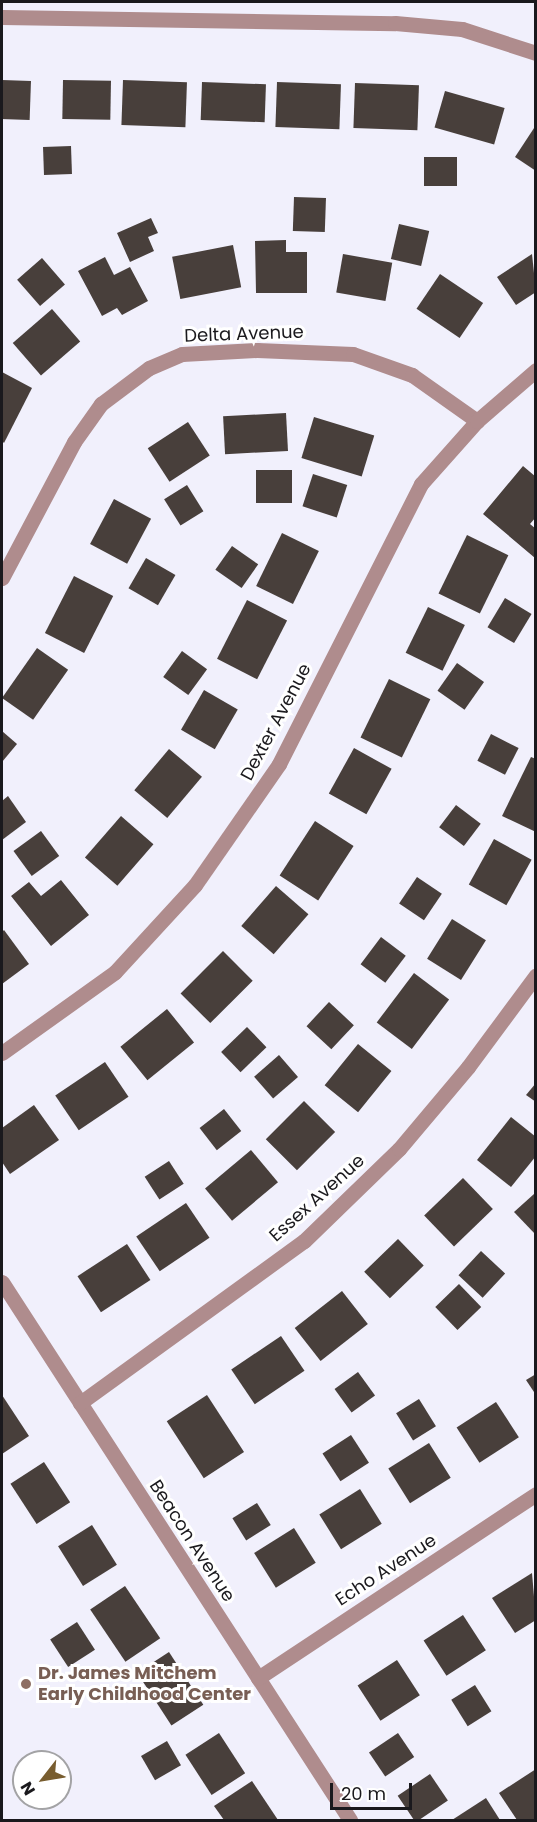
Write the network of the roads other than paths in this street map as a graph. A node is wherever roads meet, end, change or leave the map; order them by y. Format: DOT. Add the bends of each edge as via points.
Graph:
graph roads {
  1 [pos="2,17"];
  2 [pos="536,53"];
  3 [pos="536,370"];
  4 [pos="477,421"];
  5 [pos="2,578"];
  6 [pos="536,975"];
  7 [pos="2,1053"];
  8 [pos="2,1282"];
  9 [pos="80,1403"];
  10 [pos="536,1494"];
  11 [pos="258,1678"];
  12 [pos="350,1821"];
  1 -- 2 [label="street" via="395,23 462,29"];
  3 -- 4 [label="street, Dexter Avenue"];
  4 -- 5 [label="street, Delta Avenue" via="412,375 352,354 257,350 182,354 141,373 101,404 74,442"];
  4 -- 7 [label="street, Dexter Avenue" via="421,484 279,764 195,885 115,972"];
  6 -- 9 [label="street, Essex Avenue" via="399,1149 304,1240"];
  8 -- 9 [label="street, Beacon Avenue"];
  9 -- 11 [label="street, Beacon Avenue"];
  10 -- 11 [label="street, Echo Avenue"];
  11 -- 12 [label="street, Beacon Avenue"];
}
